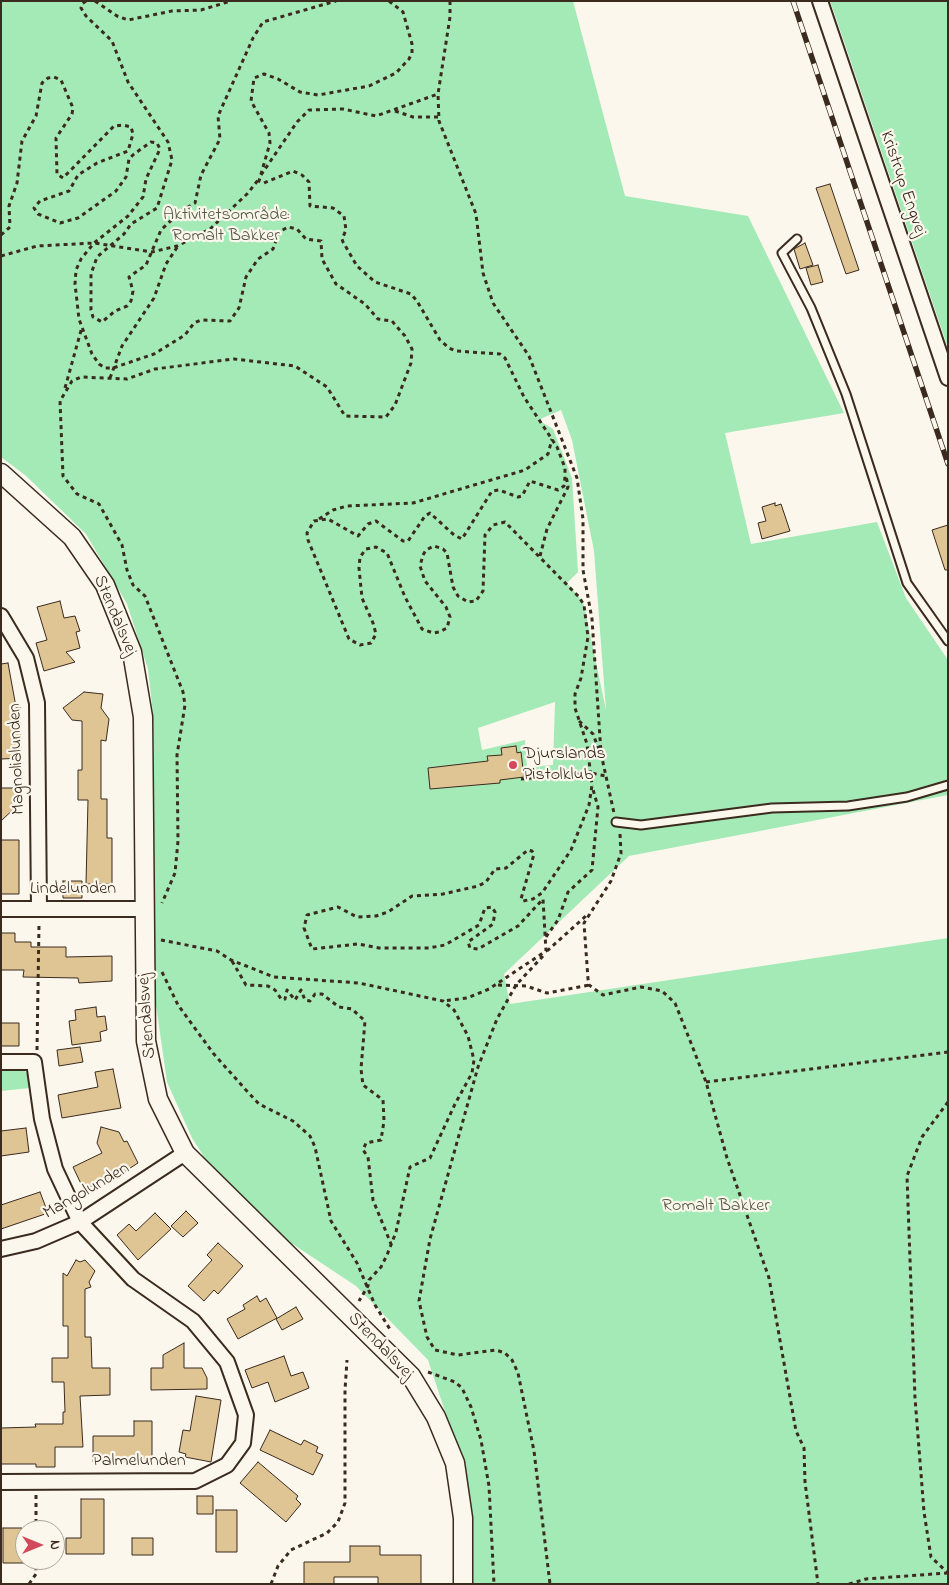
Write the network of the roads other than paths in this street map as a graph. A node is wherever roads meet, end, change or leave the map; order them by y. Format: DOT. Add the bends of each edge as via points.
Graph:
graph roads {
  1 [pos="820,1"];
  2 [pos="797,239"];
  3 [pos="948,378"];
  4 [pos="1,473"];
  5 [pos="1,616"];
  6 [pos="948,641"];
  7 [pos="948,784"];
  8 [pos="616,822"];
  9 [pos="153,907"];
  10 [pos="39,908"];
  11 [pos="1,910"];
  12 [pos="1,1062"];
  13 [pos="186,1153"];
  14 [pos="80,1222"];
  15 [pos="1,1249"];
  16 [pos="1,1482"];
  17 [pos="464,1584"];
  1 -- 3 [label="street, Kristrup Engvej"];
  2 -- 6 [label="lane" via="782,253 811,308 846,394 907,583"];
  4 -- 9 [label="street, Stendalsvej" via="72,537 104,585 132,652 142,717"];
  5 -- 10 [label="street, Magnolialunden" via="26,658 37,703"];
  7 -- 8 [label="lane" via="907,797 848,806 772,808 641,825"];
  9 -- 10 [label="street, Lindelunden"];
  9 -- 13 [label="street, Stendalsvej" via="146,1041 158,1099"];
  10 -- 11 [label="street, Lindelunden"];
  12 -- 14 [label="street, Palmelunden" via="34,1062 42,1119 55,1169"];
  13 -- 14 [label="street, Mangolunden"];
  13 -- 17 [label="street, Stendalsvej" via="411,1376 436,1417 455,1463 463,1518"];
  14 -- 15 [label="street, Mangolunden" via="36,1242"];
  14 -- 16 [label="street, Palmelunden" via="133,1278 193,1321 227,1362 246,1415 243,1443 227,1465 195,1481"];
}
